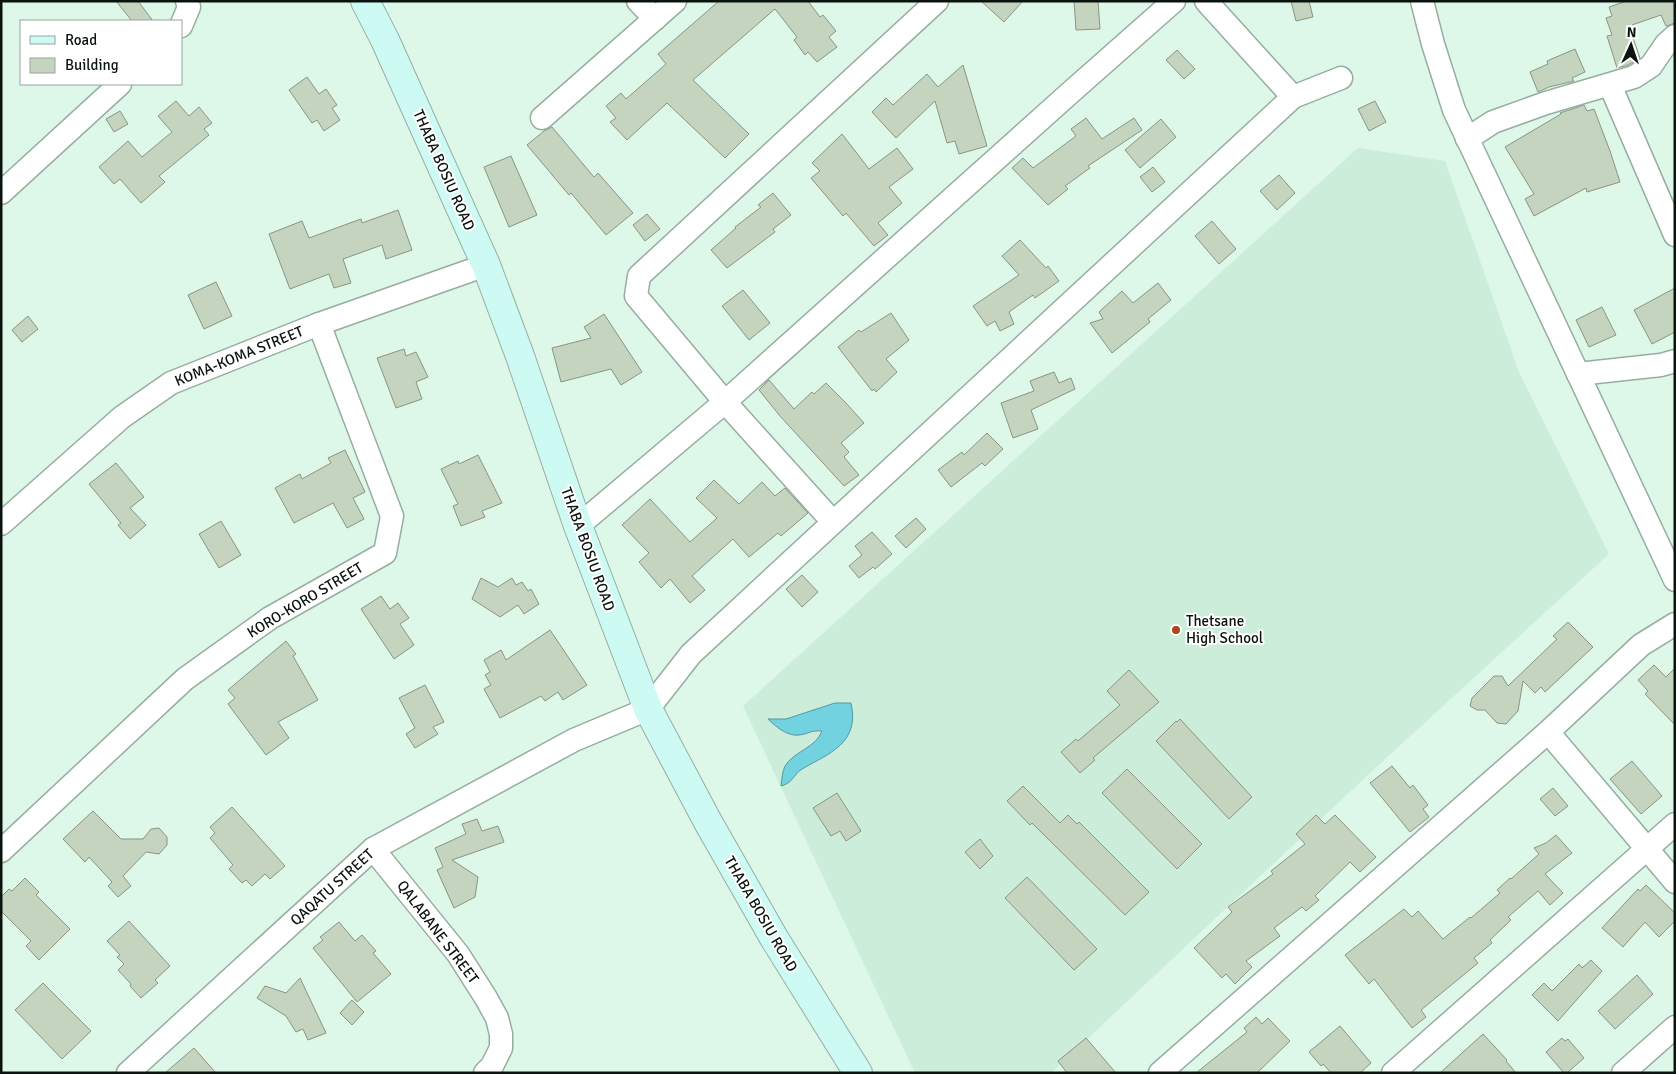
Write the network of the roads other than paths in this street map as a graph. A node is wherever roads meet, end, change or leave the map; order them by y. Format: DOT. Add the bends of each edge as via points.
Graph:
graph roads {
  1 [pos="187,1"];
  2 [pos="365,1"];
  3 [pos="638,1"];
  4 [pos="674,1"];
  5 [pos="937,1"];
  6 [pos="1174,1"];
  7 [pos="1206,1"];
  8 [pos="1422,1"];
  9 [pos="655,19"];
  10 [pos="182,24"];
  11 [pos="1675,36"];
  12 [pos="1341,78"];
  13 [pos="119,85"];
  14 [pos="1610,85"];
  15 [pos="1293,97"];
  16 [pos="542,118"];
  17 [pos="1467,139"];
  18 [pos="1,193"];
  19 [pos="1675,234"];
  20 [pos="486,265"];
  21 [pos="319,324"];
  22 [pos="1675,362"];
  23 [pos="1578,374"];
  24 [pos="725,402"];
  25 [pos="834,522"];
  26 [pos="1,524"];
  27 [pos="578,526"];
  28 [pos="1675,580"];
  29 [pos="1675,624"];
  30 [pos="648,709"];
  31 [pos="1548,732"];
  32 [pos="1675,824"];
  33 [pos="1646,848"];
  34 [pos="373,849"];
  35 [pos="1,852"];
  36 [pos="1675,882"];
  37 [pos="1675,1027"];
  38 [pos="851,1070"];
  39 [pos="128,1073"];
  40 [pos="485,1073"];
  41 [pos="1160,1073"];
  42 [pos="1393,1073"];
  43 [pos="1623,1073"];
  1 -- 10 [label="street" via="189,7"];
  2 -- 20 [label="street, THABA BOSIU ROAD"];
  3 -- 9 [label="street"];
  4 -- 9 [label="street"];
  5 -- 24 [label="street" via="640,276 636,296"];
  6 -- 24 [label="street"];
  7 -- 15 [label="street"];
  8 -- 17 [label="street" via="1454,110"];
  9 -- 16 [label="street"];
  11 -- 14 [label="street" via="1651,66 1634,77"];
  12 -- 15 [label="street"];
  13 -- 18 [label="street"];
  14 -- 17 [label="street" via="1493,122"];
  14 -- 19 [label="street"];
  15 -- 25 [label="street"];
  17 -- 23 [label="street"];
  20 -- 21 [label="street, KOMA-KOMA STREET"];
  20 -- 27 [label="street, THABA BOSIU ROAD"];
  21 -- 26 [label="street, KOMA-KOMA STREET" via="170,383 122,417"];
  21 -- 35 [label="street, KORO-KORO STREET" via="392,516 385,553 270,618 185,679"];
  22 -- 23 [label="street"];
  23 -- 28 [label="street"];
  24 -- 25 [label="street"];
  24 -- 27 [label="street"];
  25 -- 30 [label="street" via="691,654"];
  27 -- 30 [label="street, THABA BOSIU ROAD"];
  29 -- 31 [label="street" via="1641,645"];
  30 -- 34 [label="street, QAQATU STREET" via="574,740"];
  30 -- 38 [label="street, THABA BOSIU ROAD" via="708,822"];
  31 -- 33 [label="street"];
  31 -- 41 [label="street"];
  32 -- 33 [label="street"];
  33 -- 36 [label="street"];
  33 -- 42 [label="street"];
  34 -- 39 [label="street, QAQATU STREET"];
  34 -- 40 [label="street, QALABANE STREET" via="458,954 497,1018 501,1048"];
  37 -- 43 [label="street"];
}
